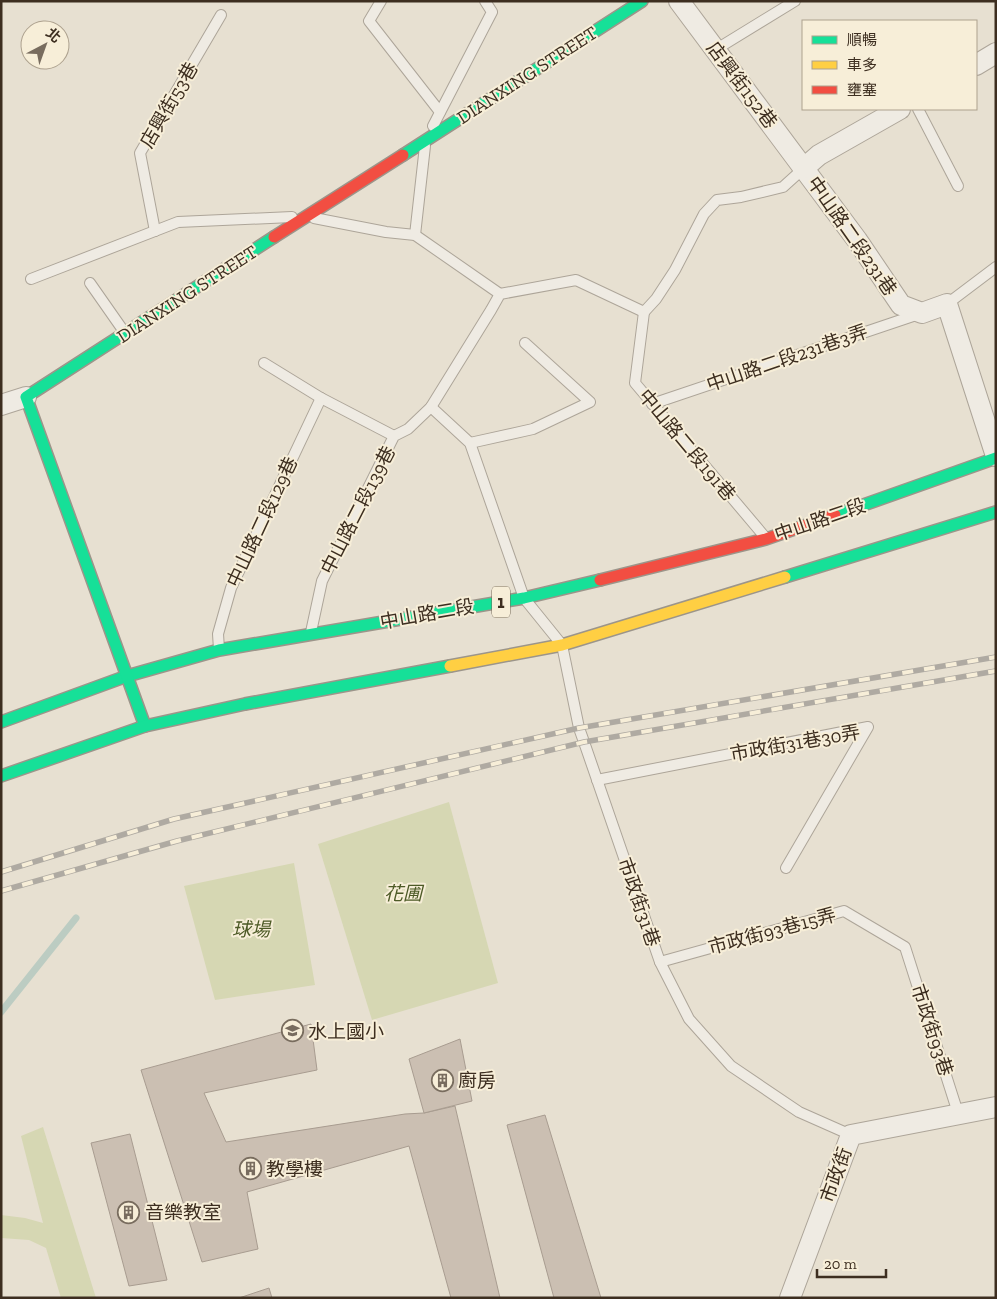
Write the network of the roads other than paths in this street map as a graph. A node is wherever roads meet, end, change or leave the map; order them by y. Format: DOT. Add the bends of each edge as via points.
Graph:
graph roads {
  1 [pos="381,1"];
  2 [pos="485,1"];
  3 [pos="679,1"];
  4 [pos="795,1"];
  5 [pos="638,2"];
  6 [pos="221,15"];
  7 [pos="715,50"];
  8 [pos="996,53"];
  9 [pos="977,64"];
  10 [pos="898,110"];
  11 [pos="919,110"];
  12 [pos="440,112"];
  13 [pos="426,140"];
  14 [pos="804,168"];
  15 [pos="958,186"];
  16 [pos="307,217"];
  17 [pos="155,231"];
  18 [pos="414,235"];
  19 [pos="996,267"];
  20 [pos="32,279"];
  21 [pos="90,283"];
  22 [pos="500,294"];
  23 [pos="947,304"];
  24 [pos="644,312"];
  25 [pos="922,313"];
  26 [pos="126,333"];
  27 [pos="524,343"];
  28 [pos="264,363"];
  29 [pos="26,397"];
  30 [pos="321,398"];
  31 [pos="652,404"];
  32 [pos="1,405"];
  33 [pos="431,407"];
  34 [pos="394,436"];
  35 [pos="470,443"];
  36 [pos="996,457"];
  37 [pos="996,512"];
  38 [pos="766,539"];
  39 [pos="524,598"];
  40 [pos="310,634"];
  41 [pos="562,645"];
  42 [pos="219,650"];
  43 [pos="127,676"];
  44 [pos="1,722"];
  45 [pos="144,726"];
  46 [pos="1,776"];
  47 [pos="597,780"];
  48 [pos="786,868"];
  49 [pos="905,948"];
  50 [pos="660,962"];
  51 [pos="996,1107"];
  52 [pos="958,1113"];
  53 [pos="851,1135"];
  54 [pos="790,1298"];
  1 -- 12 [label="lane" via="370,21"];
  2 -- 12 [label="lane" via="492,12"];
  3 -- 7 [label="street, 店興街152巷"];
  4 -- 7 [label="lane"];
  5 -- 13 [label="main road, DIANXING STREET"];
  6 -- 17 [label="lane, 店興街53巷" via="140,153"];
  7 -- 14 [label="street, 店興街152巷"];
  8 -- 9 [label="street"];
  10 -- 14 [label="street"];
  11 -- 15 [label="lane"];
  12 -- 13 [label="lane"];
  13 -- 16 [label="main road, DIANXING STREET"];
  13 -- 18 [label="lane"];
  14 -- 24 [label="lane" via="783,187 717,200 704,214 656,300"];
  14 -- 25 [label="street, 中山路二段231巷" via="901,305"];
  16 -- 17 [label="lane" via="178,222"];
  16 -- 18 [label="lane"];
  16 -- 26 [label="main road, DIANXING STREET"];
  17 -- 20 [label="lane"];
  18 -- 22 [label="lane"];
  19 -- 23 [label="lane"];
  21 -- 26 [label="lane"];
  22 -- 24 [label="lane" via="576,280"];
  22 -- 33 [label="lane, 中山路二段139巷"];
  23 -- 25 [label="street"];
  23 -- 36 [label="street"];
  24 -- 31 [label="lane, 中山路二段191巷" via="635,383"];
  25 -- 31 [label="lane, 中山路二段231巷3弄"];
  26 -- 29 [label="main road, DIANXING STREET"];
  27 -- 35 [label="lane" via="590,402 533,429"];
  28 -- 30 [label="lane"];
  29 -- 32 [label="street"];
  29 -- 43 [label="main road"];
  30 -- 34 [label="lane"];
  30 -- 42 [label="lane, 中山路二段129巷" via="230,588 218,634"];
  31 -- 38 [label="lane, 中山路二段191巷"];
  33 -- 34 [label="lane, 中山路二段139巷" via="408,429"];
  33 -- 35 [label="lane"];
  34 -- 40 [label="lane, 中山路二段139巷" via="322,582"];
  35 -- 39 [label="lane, 市政街31巷"];
  36 -- 38 [label="main road, 中山路二段 / 1"];
  37 -- 41 [label="main road"];
  38 -- 39 [label="main road, 中山路二段 / 1"];
  39 -- 40 [label="main road, 中山路二段 / 1"];
  39 -- 41 [label="lane, 市政街31巷"];
  40 -- 42 [label="main road, 中山路二段 / 1"];
  41 -- 45 [label="main road"];
  41 -- 47 [label="lane, 市政街31巷" via="579,728"];
  42 -- 43 [label="main road, 中山路二段 / 1"];
  43 -- 44 [label="main road, 中山路二段 / 1"];
  43 -- 45 [label="main road"];
  45 -- 46 [label="main road"];
  47 -- 48 [label="lane, 市政街31巷30弄" via="868,727"];
  47 -- 50 [label="lane, 市政街31巷"];
  49 -- 50 [label="lane, 市政街93巷15弄" via="844,911"];
  49 -- 52 [label="lane, 市政街93巷"];
  50 -- 53 [label="lane, 市政街31巷" via="689,1019 732,1066 799,1112"];
  51 -- 52 [label="street, 市政街"];
  52 -- 53 [label="street, 市政街"];
  53 -- 54 [label="street, 市政街"];
}
